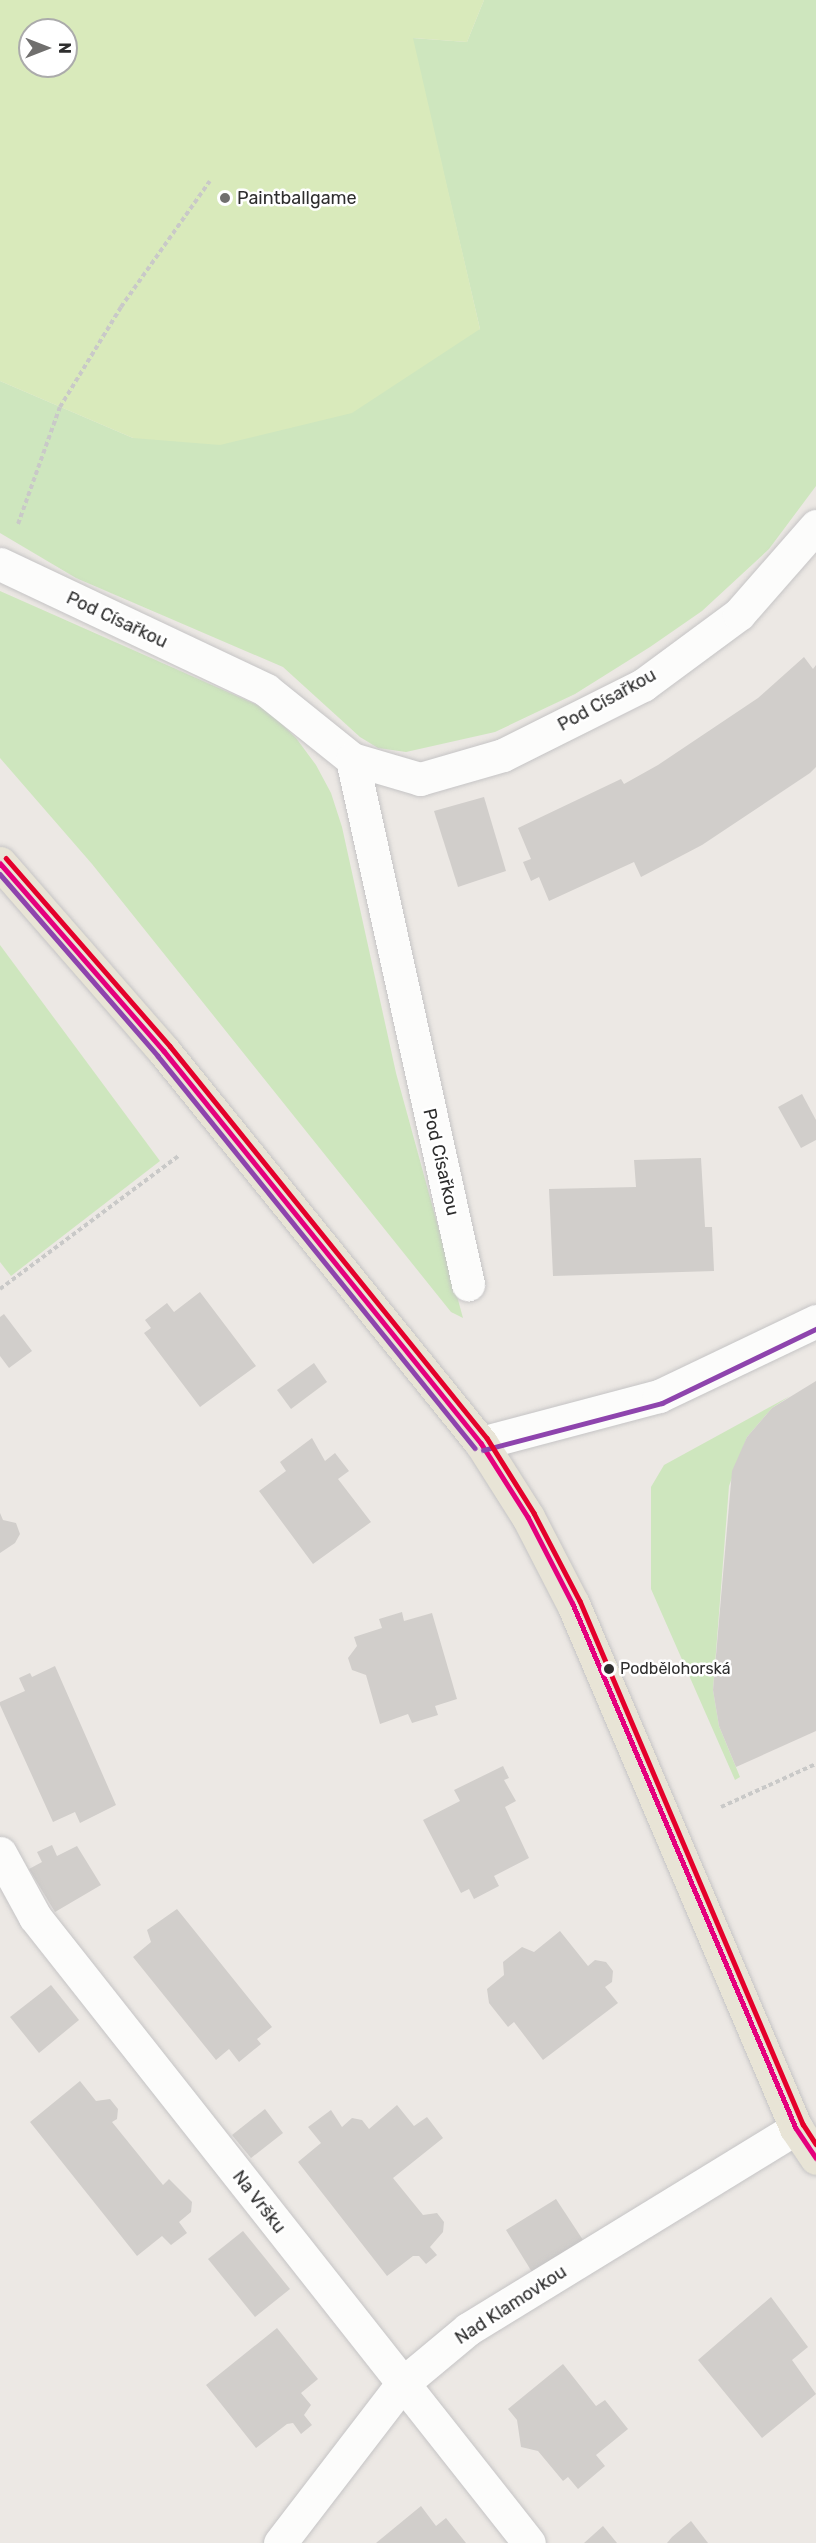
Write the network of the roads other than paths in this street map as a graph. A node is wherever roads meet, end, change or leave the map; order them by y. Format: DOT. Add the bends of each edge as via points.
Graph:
graph roads {
  1 [pos="816,526"];
  2 [pos="1,565"];
  3 [pos="352,759"];
  4 [pos="0,863"];
  5 [pos="468,1284"];
  6 [pos="816,1321"];
  7 [pos="481,1443"];
  8 [pos="0,1853"];
  9 [pos="796,2128"];
  10 [pos="816,2158"];
  11 [pos="402,2385"];
  12 [pos="280,2543"];
  13 [pos="529,2543"];
  1 -- 3 [label="street, Pod Císařkou" via="739,614 643,685 503,755 420,779"];
  2 -- 3 [label="street, Pod Císařkou" via="266,690"];
  3 -- 5 [label="street, Pod Císařkou"];
  4 -- 7 [label="main road" via="164,1051"];
  6 -- 7 [label="street" via="659,1396"];
  7 -- 9 [label="main road" via="528,1517 568,1595"];
  8 -- 11 [label="street, Na Vršku" via="35,1917"];
  9 -- 10 [label="main road"];
  9 -- 11 [label="street, Nad Klamovkou" via="468,2329"];
  11 -- 12 [label="street, Nad Klamovkou"];
  11 -- 13 [label="street, Na Vršku"];
}
